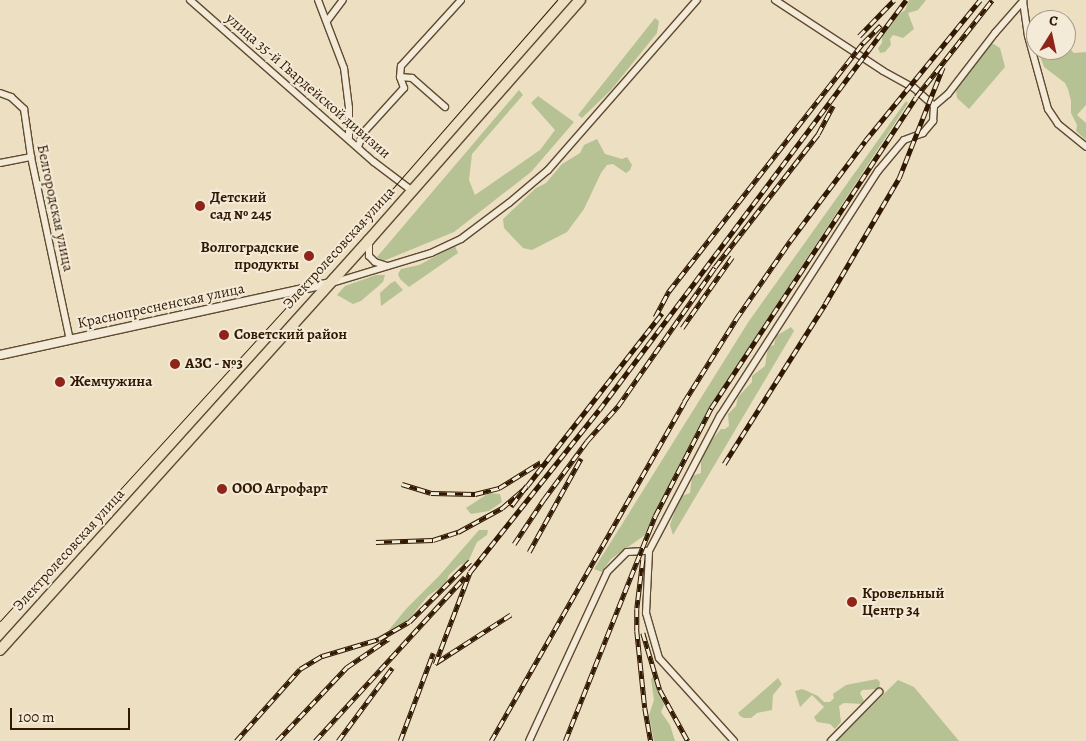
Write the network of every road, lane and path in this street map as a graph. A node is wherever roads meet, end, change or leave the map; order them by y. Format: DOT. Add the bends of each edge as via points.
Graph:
graph roads {
  1 [pos="190,0"];
  2 [pos="318,0"];
  3 [pos="343,0"];
  4 [pos="461,0"];
  5 [pos="580,0"];
  6 [pos="697,0"];
  7 [pos="775,0"];
  8 [pos="1023,0"];
  9 [pos="327,21"];
  10 [pos="400,77"];
  11 [pos="0,93"];
  12 [pos="934,106"];
  13 [pos="445,107"];
  14 [pos="349,137"];
  15 [pos="358,147"];
  16 [pos="1086,148"];
  17 [pos="30,157"];
  18 [pos="0,163"];
  19 [pos="411,190"];
  20 [pos="369,240"];
  21 [pos="388,266"];
  22 [pos="327,284"];
  23 [pos="70,340"];
  24 [pos="0,355"];
  25 [pos="649,551"];
  26 [pos="0,650"];
  27 [pos="879,692"];
  28 [pos="529,741"];
  29 [pos="734,741"];
  30 [pos="831,741"];
  1 -- 14 [label="street, улица 35-й Гвардейской дивизии"];
  2 -- 9 [label="street"];
  3 -- 9 [label="street"];
  4 -- 10 [label="street" via="401,66"];
  5 -- 19 [label="main road, Электролесовская улица"];
  6 -- 21 [label="street" via="548,170 462,239 431,253"];
  7 -- 12 [label="street" via="914,88"];
  8 -- 12 [label="street" via="948,94"];
  8 -- 16 [label="street" via="1028,36 1048,110 1058,124"];
  9 -- 14 [label="street" via="344,68 350,108"];
  10 -- 13 [label="street" via="412,78"];
  10 -- 15 [label="street" via="404,88 363,133"];
  11 -- 17 [label="street, Белгородская улица" via="11,97 24,109"];
  12 -- 25 [label="street" via="933,121 923,132 904,140 878,171 720,416"];
  14 -- 15 [label="street, улица 35-й Гвардейской дивизии"];
  15 -- 19 [label="street, улица 35-й Гвардейской дивизии"];
  17 -- 18 [label="street"];
  17 -- 23 [label="street, Белгородская улица"];
  19 -- 20 [label="main road, Электролесовская улица"];
  20 -- 21 [label="street" via="369,256 375,262"];
  20 -- 22 [label="main road, Электролесовская улица"];
  21 -- 22 [label="street"];
  22 -- 23 [label="street, Краснопресненская улица"];
  22 -- 26 [label="main road, Электролесовская улица"];
  23 -- 24 [label="street, Краснопресненская улица"];
  25 -- 28 [label="street" via="627,552 607,572"];
  25 -- 29 [label="street" via="646,613 659,658"];
  27 -- 30 [label="street"];
}
